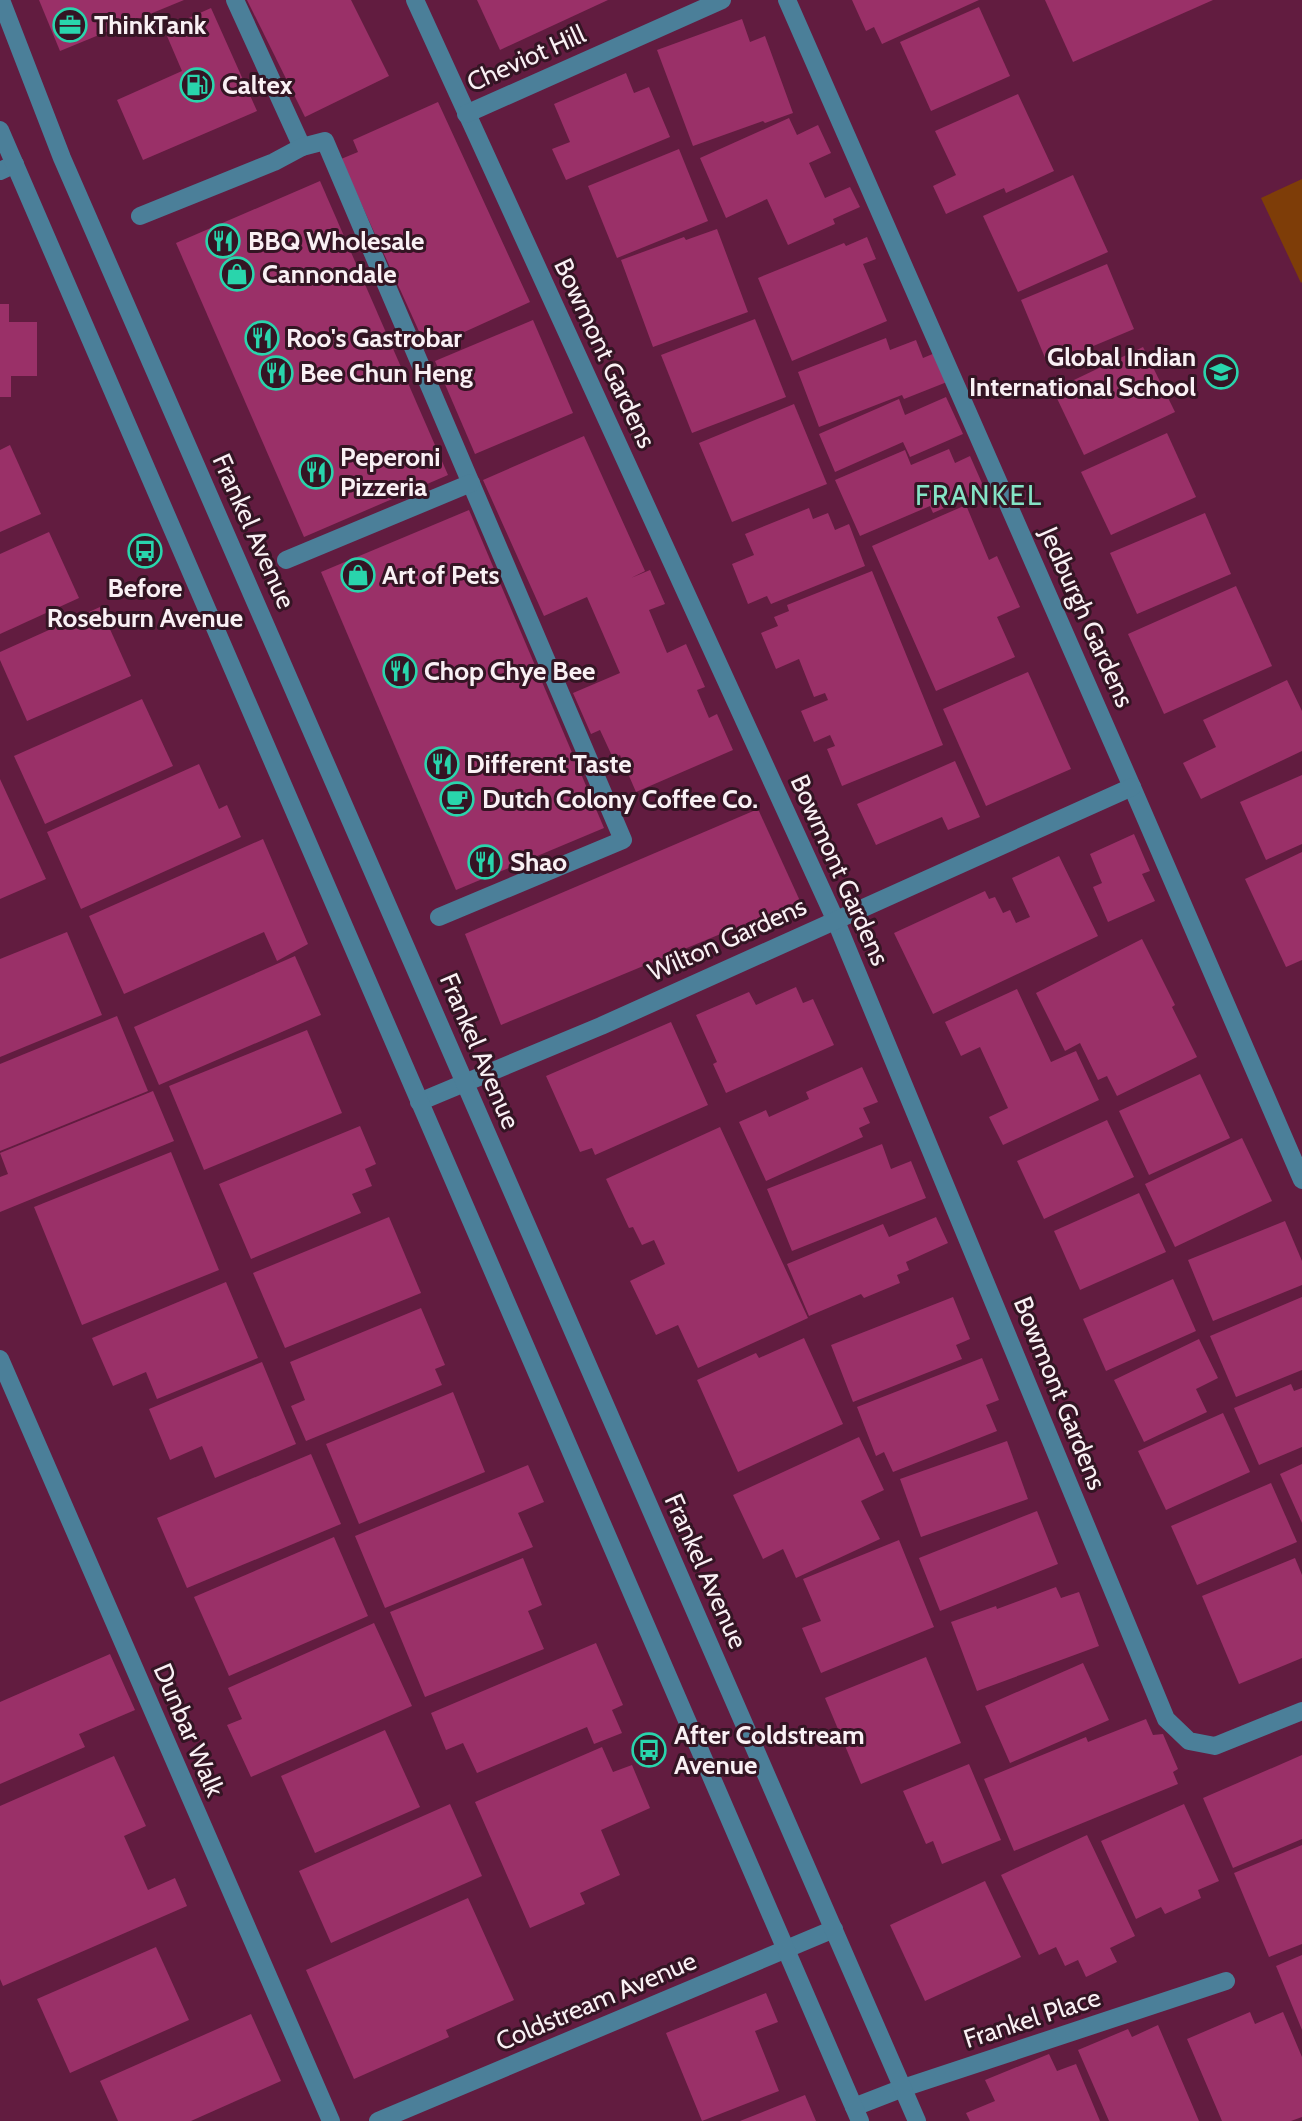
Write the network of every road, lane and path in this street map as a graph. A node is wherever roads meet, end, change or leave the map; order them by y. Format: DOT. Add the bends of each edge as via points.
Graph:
graph roads {
  1 [pos="1,0"];
  2 [pos="236,0"];
  3 [pos="415,0"];
  4 [pos="722,0"];
  5 [pos="787,0"];
  6 [pos="466,114"];
  7 [pos="0,130"];
  8 [pos="302,147"];
  9 [pos="8,168"];
  10 [pos="140,216"];
  11 [pos="471,483"];
  12 [pos="286,560"];
  13 [pos="1132,787"];
  14 [pos="439,917"];
  15 [pos="835,919"];
  16 [pos="464,1082"];
  17 [pos="419,1102"];
  18 [pos="1302,1180"];
  19 [pos="0,1359"];
  20 [pos="1302,1711"];
  21 [pos="834,1929"];
  22 [pos="785,1950"];
  23 [pos="1226,1981"];
  24 [pos="903,2088"];
  25 [pos="857,2114"];
  26 [pos="331,2121"];
  27 [pos="378,2121"];
  28 [pos="918,2121"];
  1 -- 16 [label="street, Frankel Avenue" via="62,158"];
  2 -- 8 [label="street"];
  3 -- 6 [label="street, Bowmont Gardens"];
  4 -- 6 [label="street, Cheviot Hill"];
  5 -- 13 [label="street, Jedburgh Gardens"];
  6 -- 15 [label="street, Bowmont Gardens"];
  7 -- 9 [label="street"];
  8 -- 10 [label="street"];
  8 -- 11 [label="street" via="325,141"];
  9 -- 17 [label="street"];
  11 -- 12 [label="street"];
  11 -- 14 [label="street" via="623,840"];
  13 -- 15 [label="street, Wilton Gardens"];
  13 -- 18 [label="street, Jedburgh Gardens"];
  15 -- 16 [label="street, Wilton Gardens" via="601,1026"];
  15 -- 20 [label="street, Bowmont Gardens" via="1166,1719 1189,1741 1215,1746"];
  16 -- 17 [label="street, Wilton Gardens"];
  16 -- 21 [label="street, Frankel Avenue"];
  17 -- 22 [label="street"];
  19 -- 26 [label="street, Dunbar Walk"];
  21 -- 22 [label="street, Coldstream Avenue"];
  21 -- 24 [label="street, Frankel Avenue"];
  22 -- 25 [label="street"];
  22 -- 27 [label="street, Coldstream Avenue"];
  23 -- 24 [label="street, Frankel Place"];
  24 -- 25 [label="street, Frankel Place"];
  24 -- 28 [label="street, Frankel Avenue"];
}
